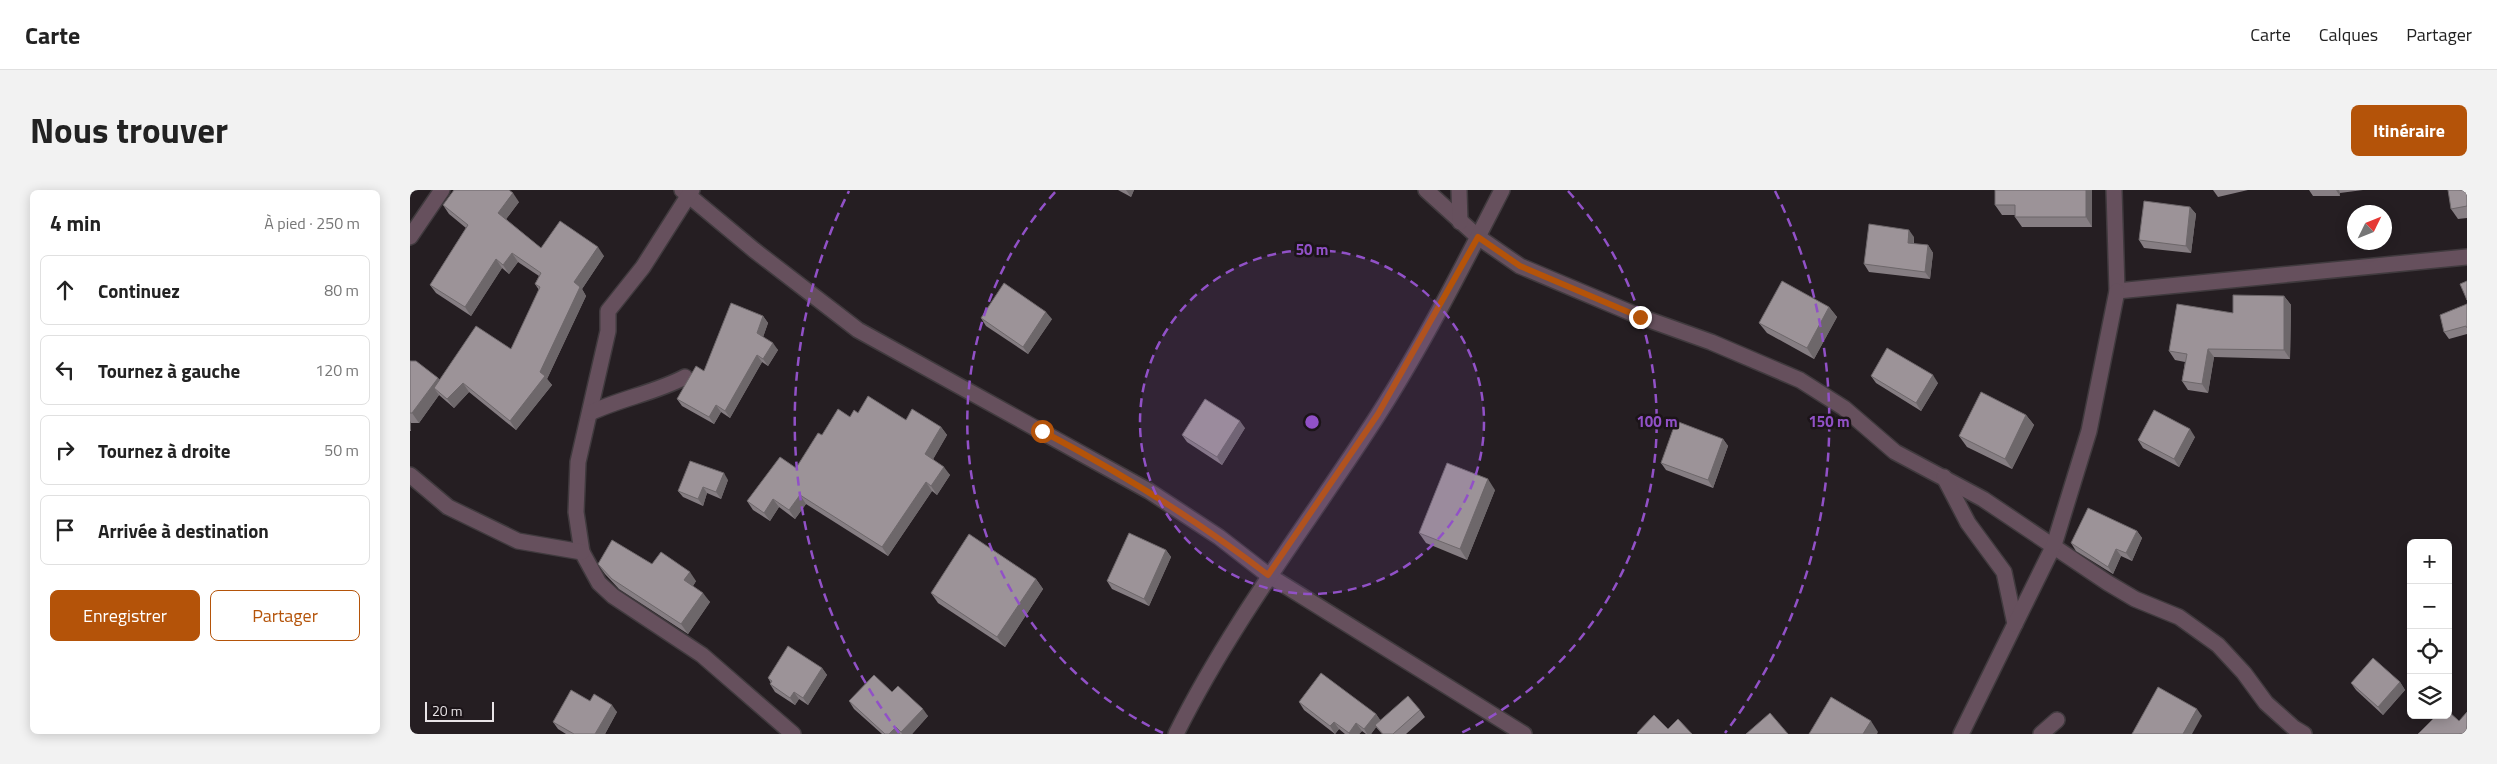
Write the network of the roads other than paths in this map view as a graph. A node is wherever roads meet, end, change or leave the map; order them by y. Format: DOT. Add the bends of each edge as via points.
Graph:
graph roads {
  1 [pos="442,190"];
  2 [pos="1426,190"];
  3 [pos="1459,190"];
  4 [pos="1502,190"];
  5 [pos="2114,190"];
  6 [pos="688,192"];
  7 [pos="1460,222"];
  8 [pos="410,237"];
  9 [pos="1478,237"];
  10 [pos="2467,257"];
  11 [pos="2117,290"];
  12 [pos="685,377"];
  13 [pos="590,413"];
  14 [pos="410,475"];
  15 [pos="1944,477"];
  16 [pos="2054,545"];
  17 [pos="582,552"];
  18 [pos="1268,575"];
  19 [pos="2016,624"];
  20 [pos="2057,720"];
  21 [pos="793,734"];
  22 [pos="1176,734"];
  23 [pos="1524,734"];
  24 [pos="1961,734"];
  25 [pos="2041,734"];
  26 [pos="2304,734"];
  1 -- 8 [label="street"];
  2 -- 7 [label="street"];
  3 -- 7 [label="street"];
  4 -- 9 [label="street"];
  5 -- 11 [label="street"];
  6 -- 13 [label="street" via="642,267 608,311 608,330"];
  6 -- 18 [label="street" via="754,250 858,330 1148,491 1219,536"];
  7 -- 9 [label="street"];
  9 -- 15 [label="street" via="1520,266 1800,380 1844,408 1895,452"];
  9 -- 18 [label="street" via="1378,414"];
  10 -- 11 [label="street"];
  11 -- 16 [label="street" via="2089,430"];
  12 -- 13 [label="street"];
  13 -- 17 [label="street" via="578,462 576,512"];
  14 -- 17 [label="street" via="448,507 518,542"];
  15 -- 16 [label="street"];
  15 -- 19 [label="street" via="1968,523 2004,572"];
  16 -- 19 [label="street"];
  16 -- 26 [label="street" via="2108,583 2179,617 2218,645 2266,703"];
  17 -- 21 [label="street" via="598,583 613,596 702,655"];
  18 -- 22 [label="street"];
  18 -- 23 [label="street"];
  19 -- 24 [label="street"];
  20 -- 25 [label="street"];
}
